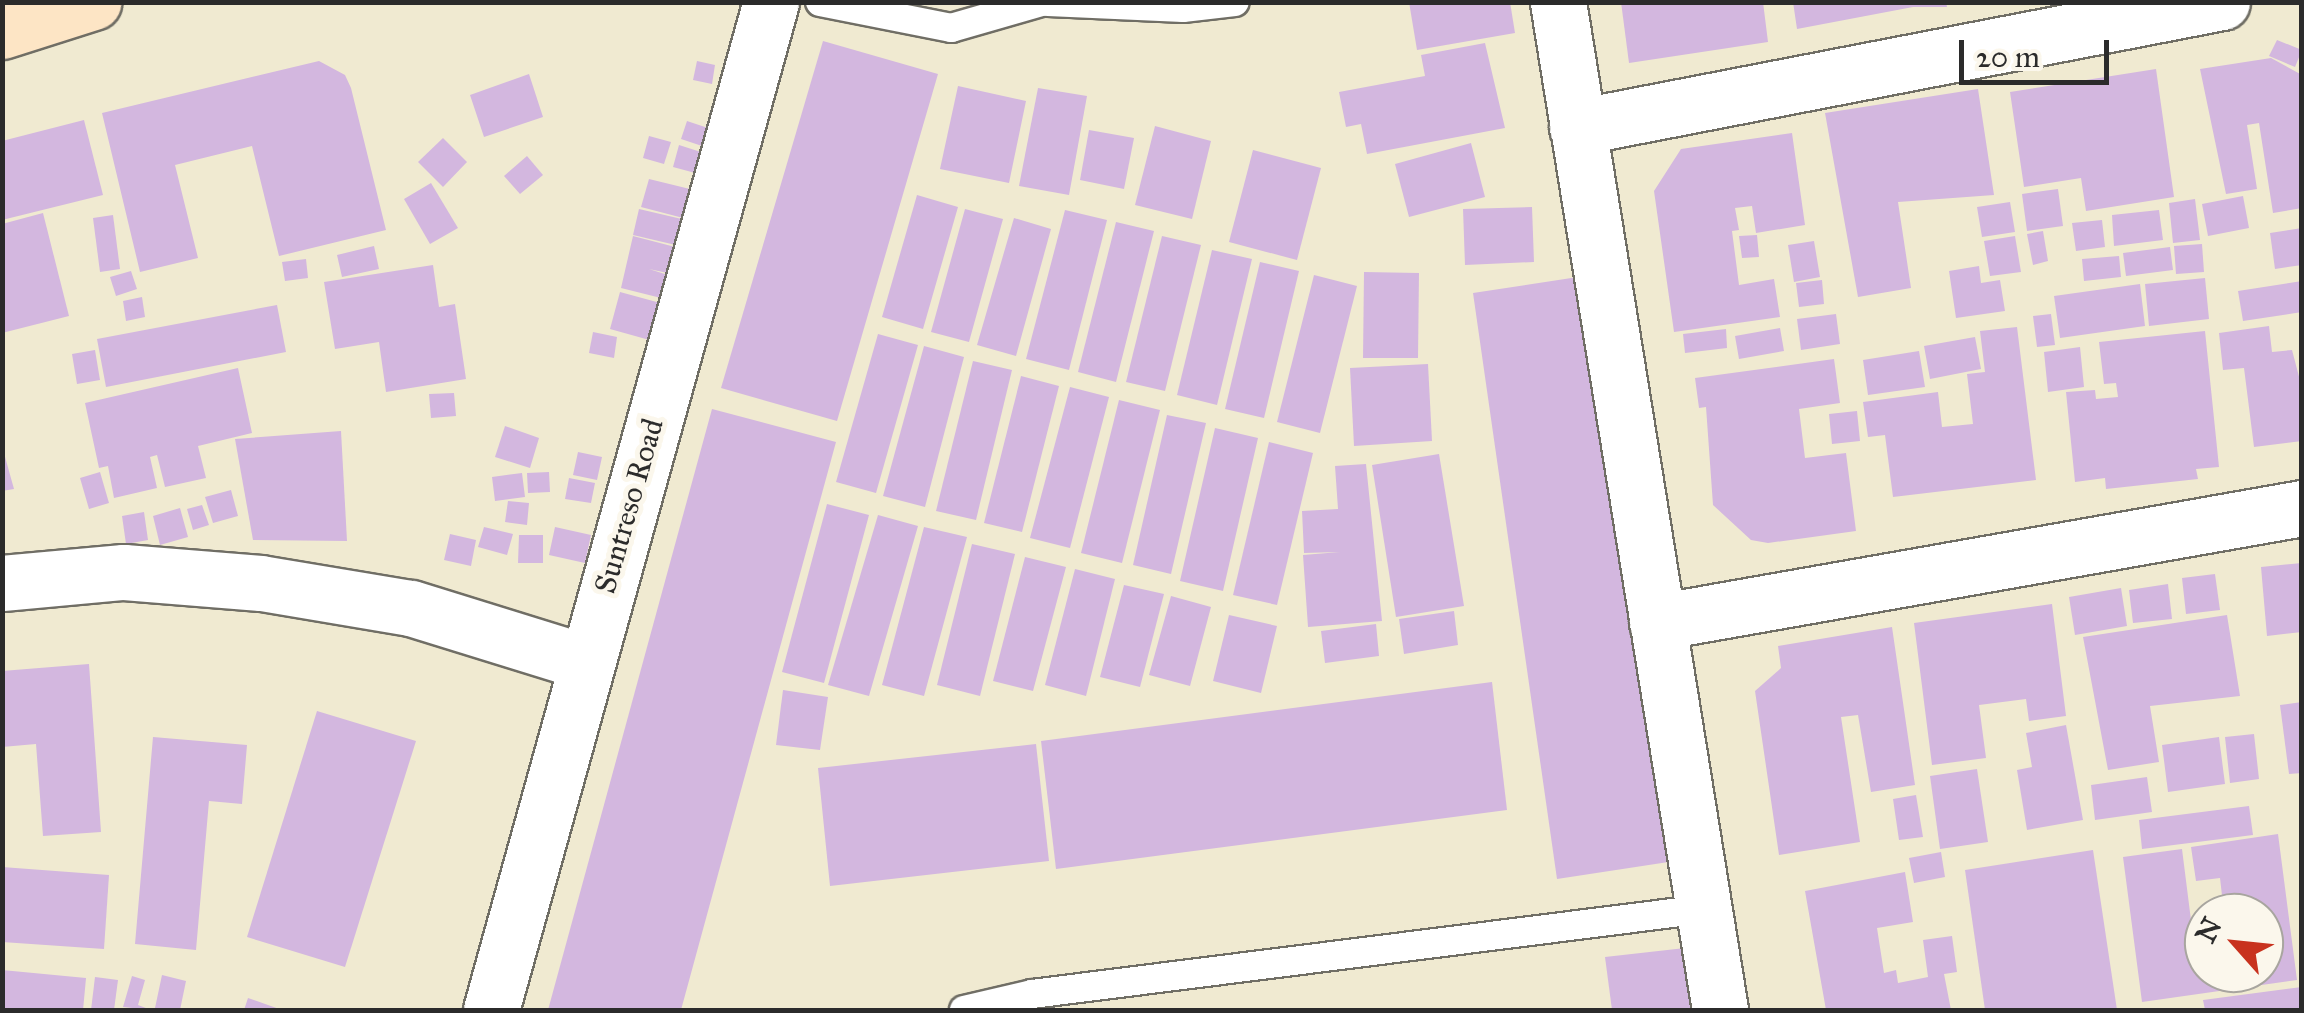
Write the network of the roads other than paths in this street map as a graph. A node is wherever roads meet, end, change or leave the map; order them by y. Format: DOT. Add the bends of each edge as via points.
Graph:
graph roads {
  1 [pos="93,2"];
  2 [pos="770,2"];
  3 [pos="820,2"];
  4 [pos="1045,2"];
  5 [pos="1235,2"];
  6 [pos="1558,2"];
  7 [pos="2222,2"];
  8 [pos="2,31"];
  9 [pos="1577,128"];
  10 [pos="2302,508"];
  11 [pos="2,584"];
  12 [pos="1657,622"];
  13 [pos="585,662"];
  14 [pos="1704,909"];
  15 [pos="491,1010"];
  16 [pos="964,1010"];
  17 [pos="1720,1010"];
  1 -- 8 [label="main road"];
  2 -- 13 [label="street, Suntreso Road"];
  3 -- 4 [label="lane" via="951,28"];
  4 -- 5 [label="lane" via="1183,8"];
  6 -- 9 [label="street"];
  7 -- 9 [label="street"];
  9 -- 12 [label="street"];
  10 -- 12 [label="street"];
  11 -- 13 [label="street" via="124,572 261,583 411,608"];
  12 -- 14 [label="street"];
  13 -- 15 [label="street, Suntreso Road"];
  14 -- 16 [label="lane" via="1032,994"];
  14 -- 17 [label="street"];
}
